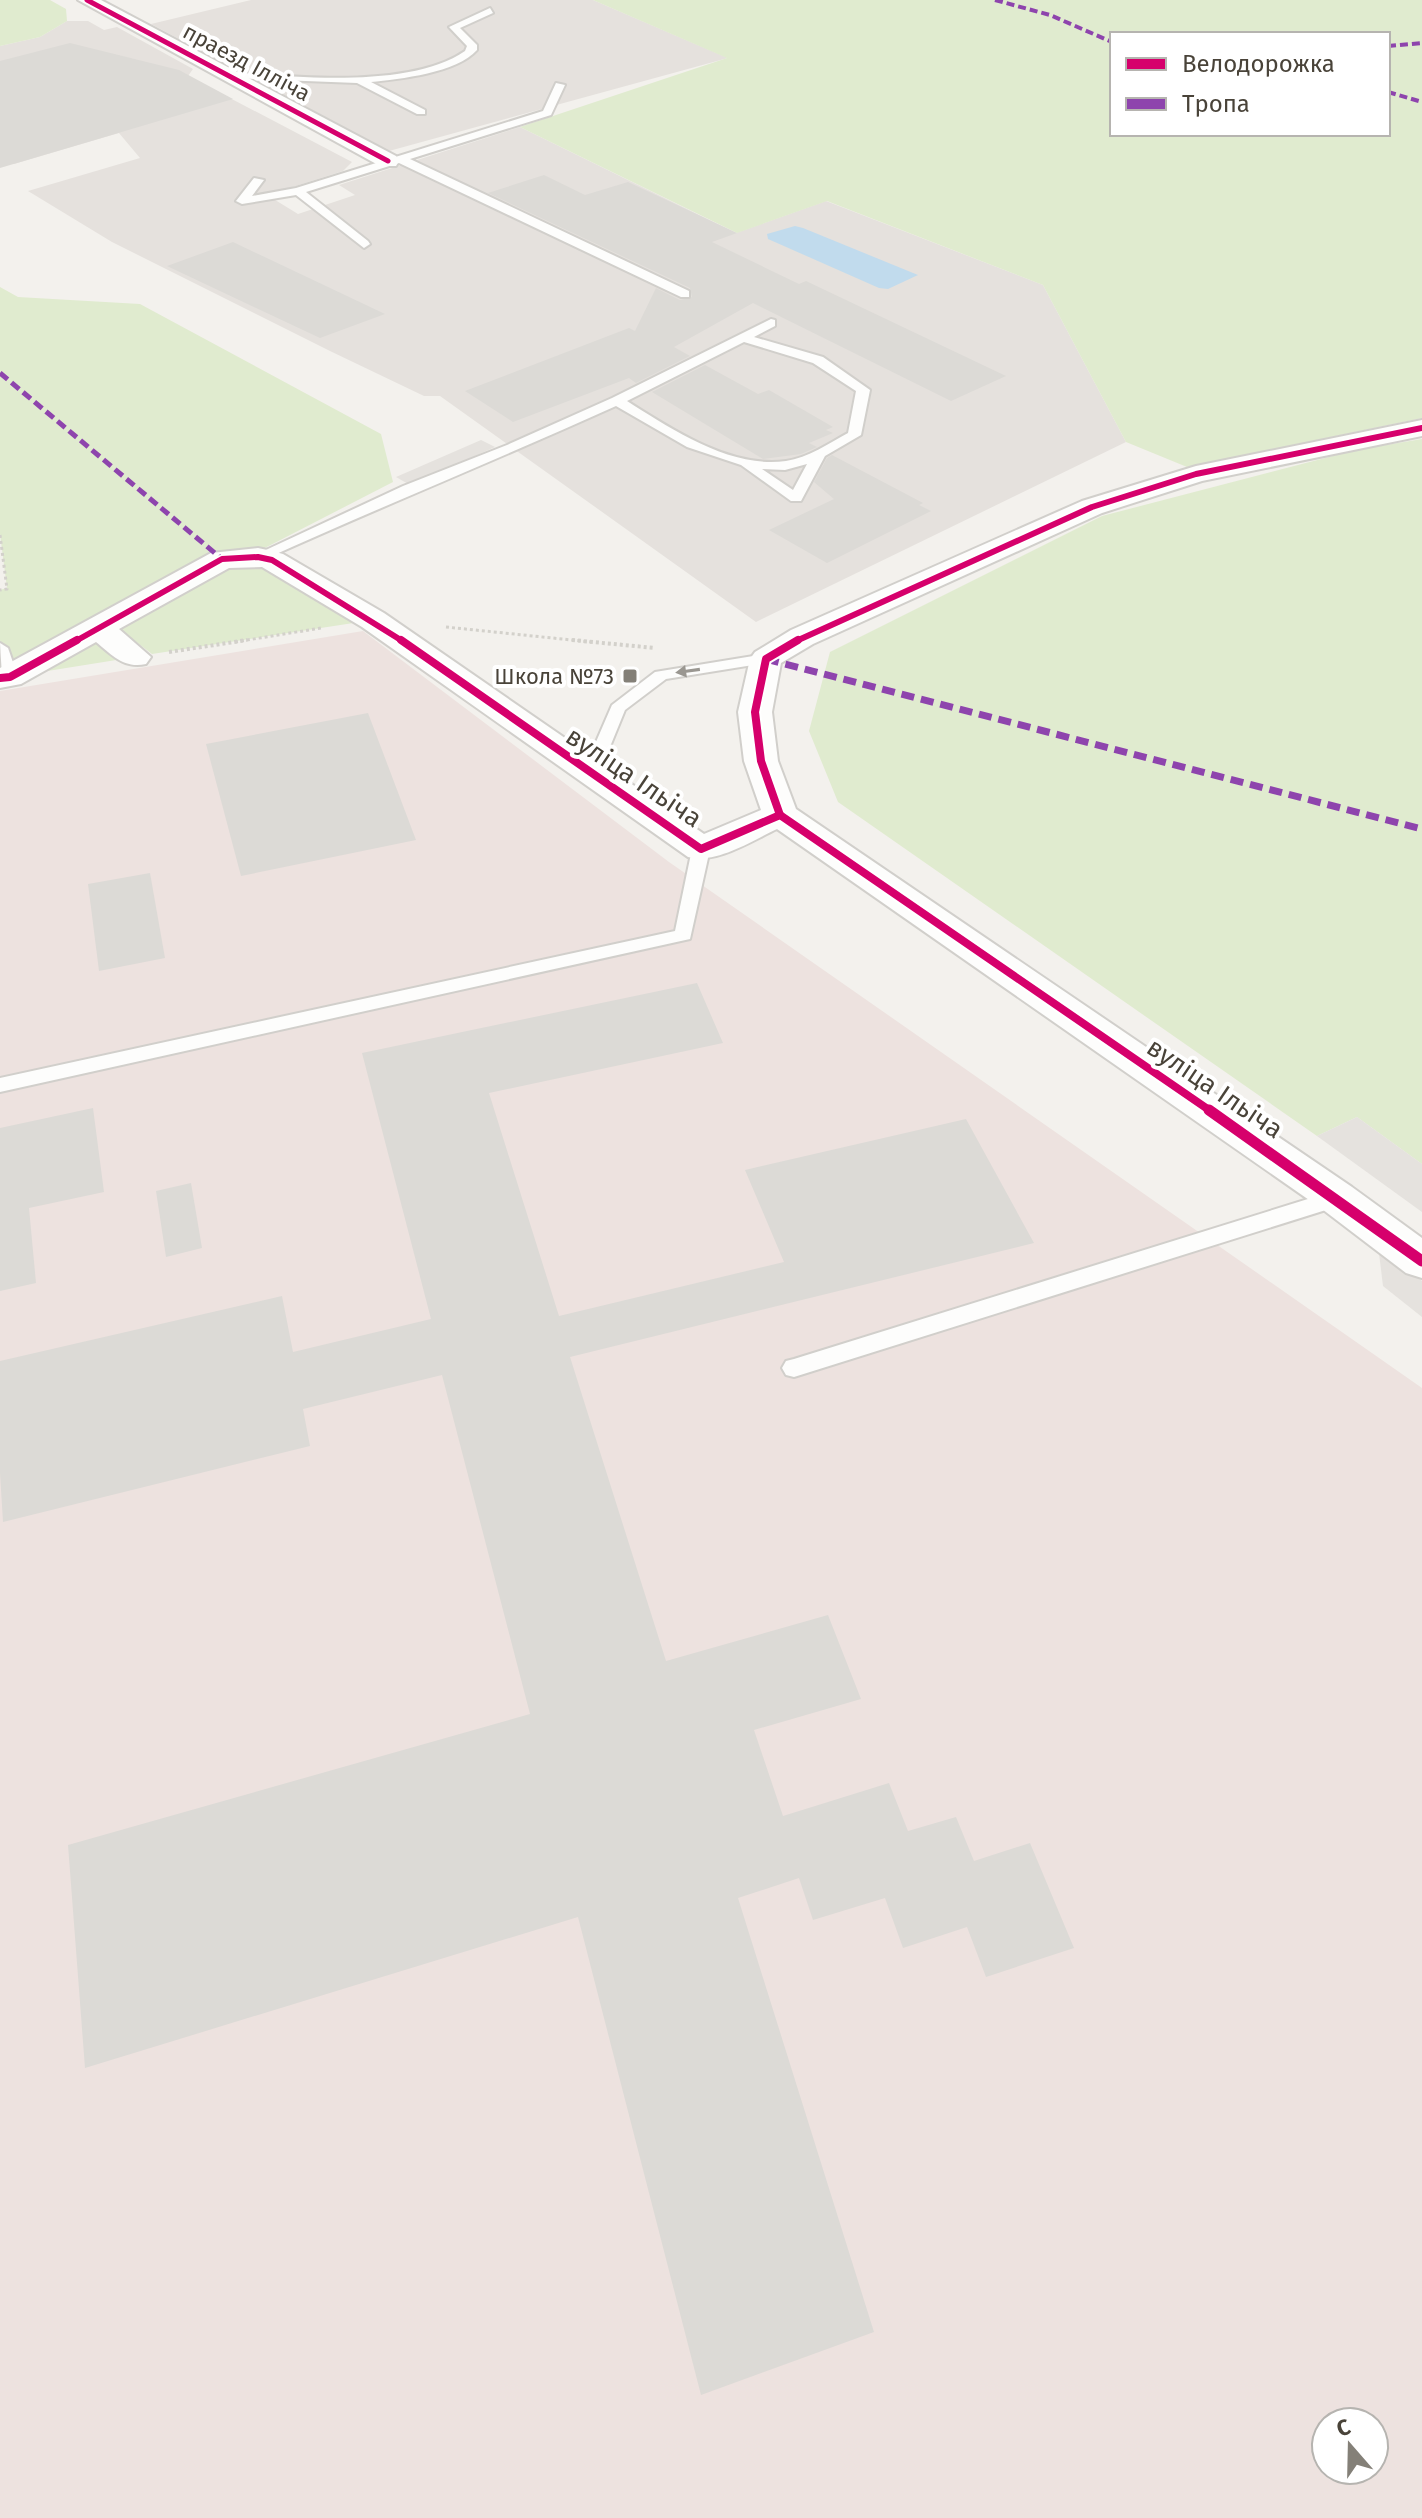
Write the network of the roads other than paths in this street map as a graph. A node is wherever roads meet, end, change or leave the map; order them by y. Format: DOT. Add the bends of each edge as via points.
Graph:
graph roads {
  1 [pos="87,0"];
  2 [pos="490,11"];
  3 [pos="229,75"];
  4 [pos="359,80"];
  5 [pos="560,85"];
  6 [pos="421,112"];
  7 [pos="393,159"];
  8 [pos="258,180"];
  9 [pos="298,191"];
  10 [pos="364,244"];
  11 [pos="685,294"];
  12 [pos="771,323"];
  13 [pos="741,337"];
  14 [pos="617,401"];
  15 [pos="1422,428"];
  16 [pos="819,454"];
  17 [pos="737,459"];
  18 [pos="258,557"];
  19 [pos="98,628"];
  20 [pos="135,657"];
  21 [pos="766,659"];
  22 [pos="3,668"];
  23 [pos="592,772"];
  24 [pos="780,815"];
  25 [pos="701,849"];
  26 [pos="0,1085"];
  27 [pos="1337,1198"];
  28 [pos="1422,1261"];
  29 [pos="794,1368"];
  1 -- 3 [label="street, праезд Ілліча"];
  2 -- 4 [label="lane" via="454,27 472,45 465,57 420,72"];
  3 -- 4 [label="lane"];
  3 -- 7 [label="street, праезд Ілліча"];
  4 -- 6 [label="lane"];
  5 -- 7 [label="lane" via="547,113"];
  7 -- 9 [label="lane"];
  7 -- 11 [label="lane"];
  8 -- 9 [label="lane" via="242,201"];
  9 -- 10 [label="lane"];
  12 -- 13 [label="lane"];
  13 -- 14 [label="lane"];
  13 -- 16 [label="lane" via="818,360 863,390 854,435"];
  14 -- 17 [label="lane" via="673,437"];
  14 -- 18 [label="lane"];
  15 -- 21 [label="street" via="1196,474 1092,507 802,637"];
  16 -- 17 [label="lane" via="776,466"];
  16 -- 17 [label="lane" via="796,498"];
  18 -- 19 [label="street, вуліца Ільіча" via="222,559"];
  18 -- 23 [label="street, вуліца Ільіча" via="272,560 373,620"];
  19 -- 20 [label="street"];
  19 -- 22 [label="street, вуліца Ільіча"];
  21 -- 23 [label="lane, one-way" via="661,675 618,708"];
  21 -- 24 [label="street" via="755,712 761,761"];
  23 -- 25 [label="street, вуліца Ільіча"];
  24 -- 25 [label="street, вуліца Ільіча"];
  24 -- 27 [label="street, вуліца Ільіча"];
  25 -- 26 [label="lane" via="683,935"];
  27 -- 28 [label="street, вуліца Ільіча"];
  27 -- 29 [label="lane"];
}
